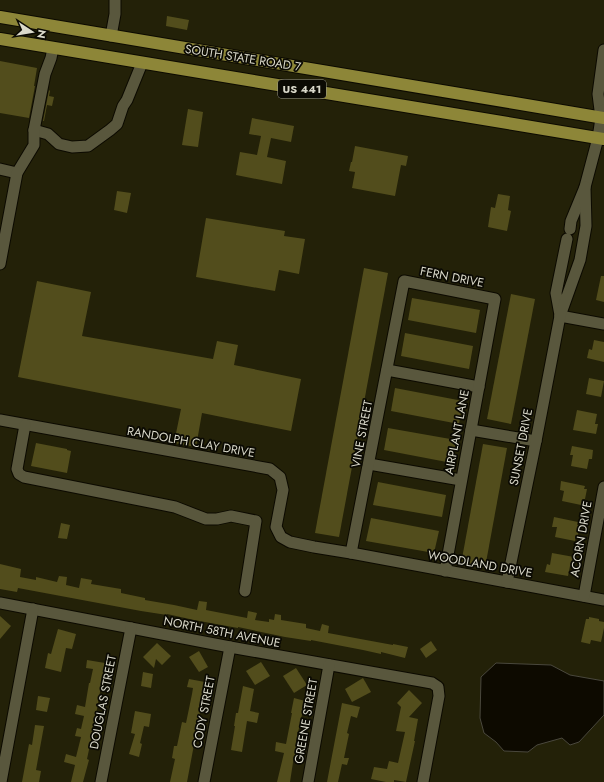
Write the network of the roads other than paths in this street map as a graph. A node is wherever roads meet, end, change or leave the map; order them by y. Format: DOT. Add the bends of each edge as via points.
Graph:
graph roads {
  1 [pos="115,0"];
  2 [pos="0,17"];
  3 [pos="111,36"];
  4 [pos="0,39"];
  5 [pos="53,48"];
  6 [pos="604,50"];
  7 [pos="142,63"];
  8 [pos="603,115"];
  9 [pos="34,130"];
  10 [pos="601,138"];
  11 [pos="0,169"];
  12 [pos="16,173"];
  13 [pos="585,187"];
  14 [pos="567,239"];
  15 [pos="581,252"];
  16 [pos="0,264"];
  17 [pos="404,281"];
  18 [pos="495,299"];
  19 [pos="560,316"];
  20 [pos="604,324"];
  21 [pos="387,370"];
  22 [pos="479,387"];
  23 [pos="0,420"];
  24 [pos="25,425"];
  25 [pos="471,430"];
  26 [pos="536,441"];
  27 [pos="369,464"];
  28 [pos="461,480"];
  29 [pos="604,487"];
  30 [pos="352,553"];
  31 [pos="445,570"];
  32 [pos="507,582"];
  33 [pos="245,591"];
  34 [pos="584,596"];
  35 [pos="604,600"];
  36 [pos="0,603"];
  37 [pos="33,609"];
  38 [pos="131,628"];
  39 [pos="230,647"];
  40 [pos="329,665"];
  41 [pos="1,782"];
  42 [pos="101,782"];
  43 [pos="204,782"];
  44 [pos="308,782"];
  45 [pos="423,782"];
  1 -- 3 [label="street"];
  2 -- 3 [label="main road, SOUTH STATE ROAD 7 / US 441"];
  3 -- 8 [label="main road, SOUTH STATE ROAD 7 / US 441"];
  4 -- 5 [label="main road, SOUTH STATE ROAD 7 / US 441"];
  5 -- 7 [label="main road, SOUTH STATE ROAD 7 / US 441"];
  5 -- 9 [label="street"];
  6 -- 8 [label="street, SUNSET DRIVE" via="598,94"];
  7 -- 9 [label="street" via="117,124 88,146 72,147 59,144 48,134"];
  7 -- 10 [label="main road, SOUTH STATE ROAD 7 / US 441"];
  8 -- 10 [label="street, SUNSET DRIVE"];
  9 -- 12 [label="street" via="34,145"];
  10 -- 13 [label="street, SUNSET DRIVE"];
  11 -- 12 [label="street"];
  12 -- 16 [label="street"];
  13 -- 14 [label="street, SUNSET DRIVE" via="571,221"];
  13 -- 15 [label="street, SUNSET DRIVE" via="586,226"];
  14 -- 15 [label="street"];
  14 -- 19 [label="street, SUNSET DRIVE" via="556,293"];
  15 -- 19 [label="street, SUNSET DRIVE"];
  17 -- 18 [label="street, FERN DRIVE"];
  17 -- 21 [label="street, VINE STREET"];
  18 -- 22 [label="street, AIRPLANT LANE"];
  19 -- 20 [label="street"];
  19 -- 26 [label="street, SUNSET DRIVE"];
  21 -- 22 [label="street"];
  21 -- 27 [label="street, VINE STREET"];
  22 -- 25 [label="street, AIRPLANT LANE"];
  23 -- 24 [label="street, RANDOLPH CLAY DRIVE"];
  24 -- 30 [label="street, RANDOLPH CLAY DRIVE" via="270,469 280,477 283,490 276,527 281,537 314,548"];
  24 -- 33 [label="street" via="17,469 24,477 175,507 206,519 231,516 256,521"];
  25 -- 26 [label="street"];
  25 -- 28 [label="street, AIRPLANT LANE"];
  26 -- 32 [label="street, SUNSET DRIVE"];
  27 -- 28 [label="street"];
  27 -- 30 [label="street, VINE STREET"];
  28 -- 31 [label="street, AIRPLANT LANE"];
  29 -- 34 [label="street, ACORN DRIVE"];
  30 -- 31 [label="street, WOODLAND DRIVE"];
  31 -- 32 [label="street, WOODLAND DRIVE"];
  32 -- 34 [label="street, WOODLAND DRIVE"];
  34 -- 35 [label="street, WOODLAND DRIVE"];
  36 -- 37 [label="street, NORTH 58TH AVENUE"];
  37 -- 38 [label="street, NORTH 58TH AVENUE"];
  37 -- 41 [label="street"];
  38 -- 39 [label="street, NORTH 58TH AVENUE"];
  38 -- 42 [label="street, DOUGLAS STREET"];
  39 -- 40 [label="street, NORTH 58TH AVENUE"];
  39 -- 43 [label="street, CODY STREET"];
  40 -- 44 [label="street, GREENE STREET"];
  40 -- 45 [label="street, NORTH 58TH AVENUE" via="432,683 438,687 439,696"];
}
